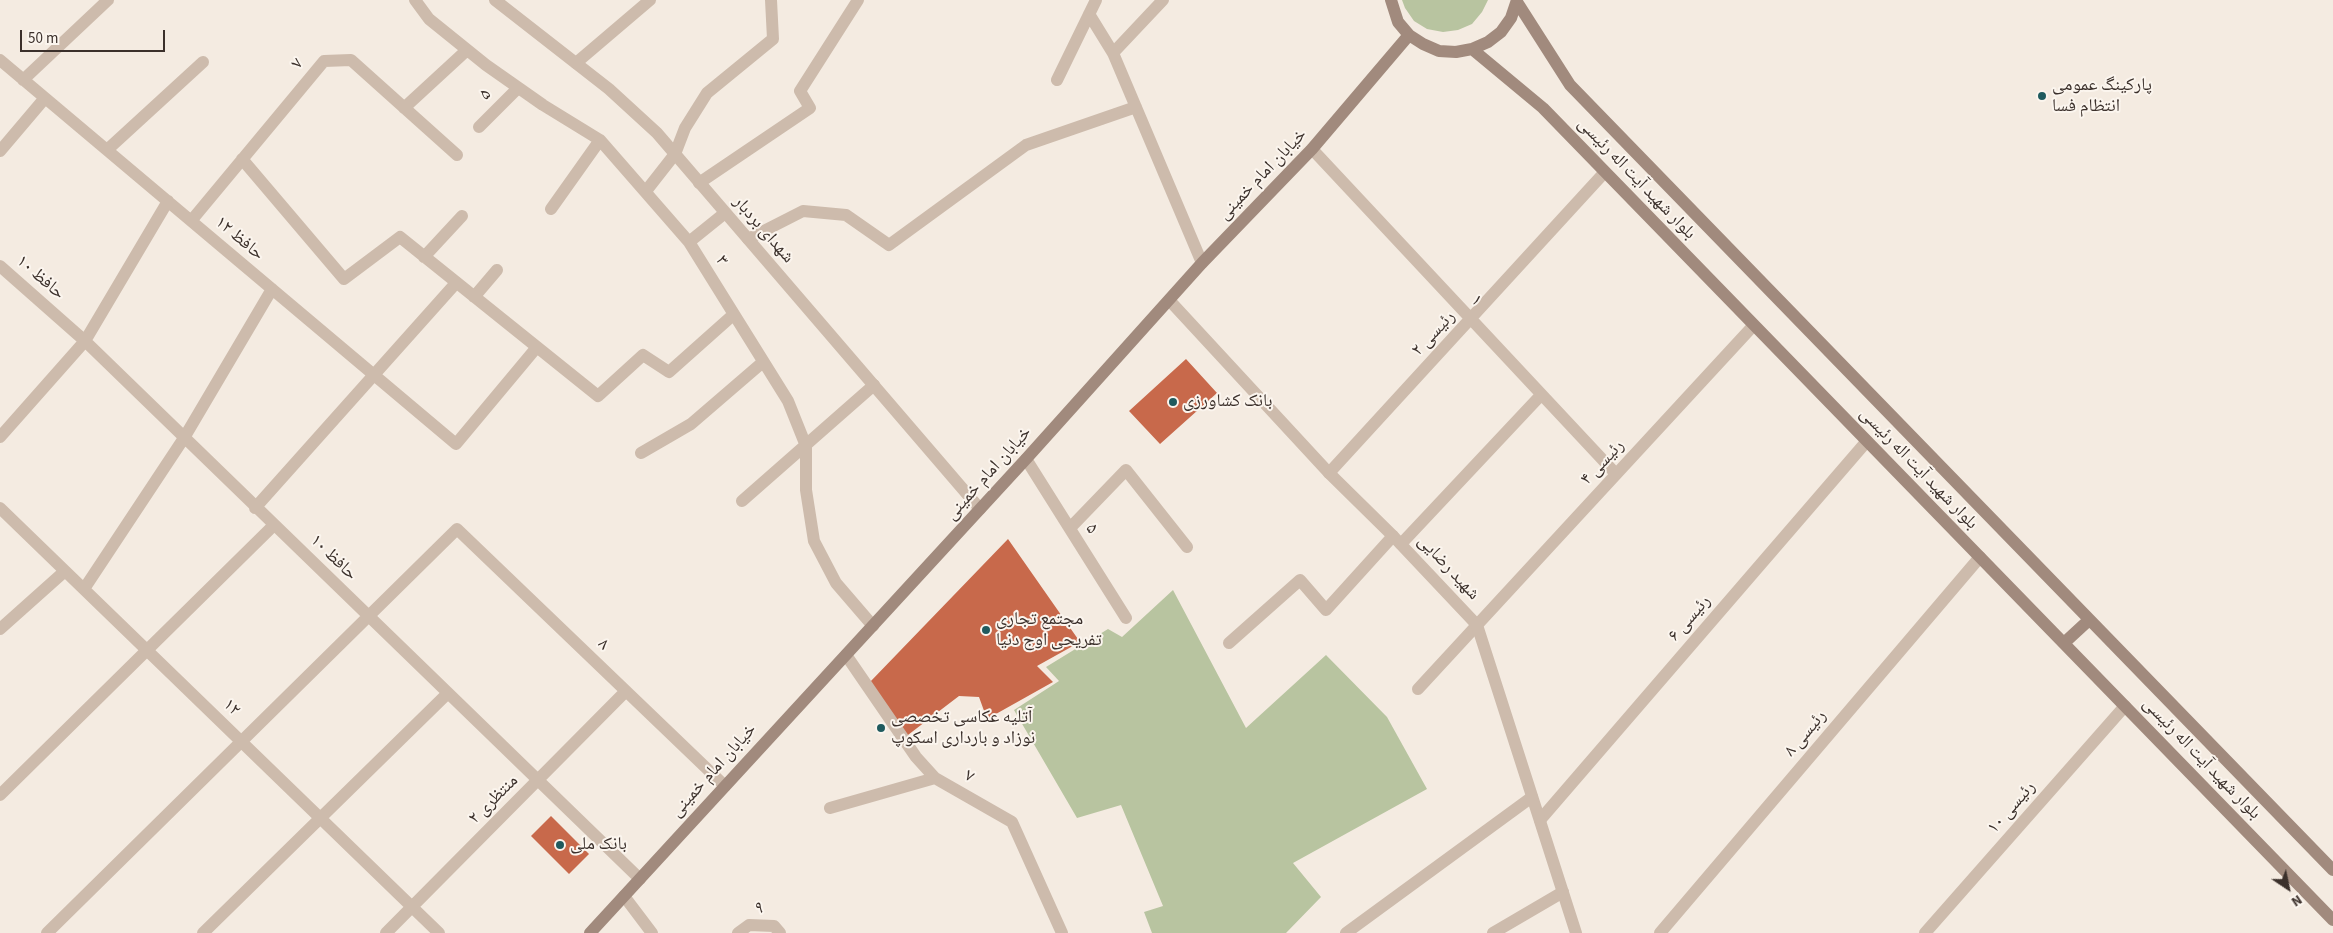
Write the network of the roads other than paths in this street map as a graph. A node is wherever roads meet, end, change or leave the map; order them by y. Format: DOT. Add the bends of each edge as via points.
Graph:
graph roads {
  1 [pos="108,0"];
  2 [pos="415,0"];
  3 [pos="494,0"];
  4 [pos="650,0"];
  5 [pos="771,0"];
  6 [pos="858,0"];
  7 [pos="1096,0"];
  8 [pos="1163,0"];
  9 [pos="1391,0"];
  10 [pos="1517,1"];
  11 [pos="1088,14"];
  12 [pos="1409,35"];
  13 [pos="1472,49"];
  14 [pos="467,50"];
  15 [pos="1113,53"];
  16 [pos="0,60"];
  17 [pos="203,62"];
  18 [pos="576,63"];
  19 [pos="24,80"];
  20 [pos="1057,80"];
  21 [pos="518,88"];
  22 [pos="45,98"];
  23 [pos="1136,107"];
  24 [pos="404,108"];
  25 [pos="480,127"];
  26 [pos="600,140"];
  27 [pos="1312,149"];
  28 [pos="107,150"];
  29 [pos="0,151"];
  30 [pos="675,154"];
  31 [pos="457,155"];
  32 [pos="242,159"];
  33 [pos="1604,173"];
  34 [pos="700,183"];
  35 [pos="646,191"];
  36 [pos="168,201"];
  37 [pos="551,209"];
  38 [pos="725,213"];
  39 [pos="462,216"];
  40 [pos="191,221"];
  41 [pos="748,239"];
  42 [pos="689,242"];
  43 [pos="424,256"];
  44 [pos="1202,263"];
  45 [pos="0,266"];
  46 [pos="497,270"];
  47 [pos="456,283"];
  48 [pos="272,289"];
  49 [pos="474,297"];
  50 [pos="1170,301"];
  51 [pos="733,315"];
  52 [pos="1470,320"];
  53 [pos="1753,326"];
  54 [pos="85,341"];
  55 [pos="537,347"];
  56 [pos="763,362"];
  57 [pos="375,376"];
  58 [pos="874,385"];
  59 [pos="1541,395"];
  60 [pos="0,437"];
  61 [pos="184,438"];
  62 [pos="1867,441"];
  63 [pos="806,446"];
  64 [pos="641,453"];
  65 [pos="1026,459"];
  66 [pos="1329,473"];
  67 [pos="1616,474"];
  68 [pos="742,501"];
  69 [pos="0,508"];
  70 [pos="256,508"];
  71 [pos="980,509"];
  72 [pos="274,525"];
  73 [pos="1070,528"];
  74 [pos="1397,540"];
  75 [pos="1187,546"];
  76 [pos="1980,557"];
  77 [pos="65,571"];
  78 [pos="84,589"];
  79 [pos="368,616"];
  80 [pos="1126,618"];
  81 [pos="2089,620"];
  82 [pos="1477,625"];
  83 [pos="873,626"];
  84 [pos="0,629"];
  85 [pos="1228,643"];
  86 [pos="2064,643"];
  87 [pos="145,649"];
  88 [pos="846,655"];
  89 [pos="1418,689"];
  90 [pos="626,691"];
  91 [pos="448,693"];
  92 [pos="2125,706"];
  93 [pos="241,742"];
  94 [pos="935,778"];
  95 [pos="538,780"];
  96 [pos="725,786"];
  97 [pos="0,795"];
  98 [pos="1532,796"];
  99 [pos="830,808"];
  100 [pos="320,818"];
  101 [pos="1540,820"];
  102 [pos="2333,870"];
  103 [pos="640,879"];
  104 [pos="1562,892"];
  105 [pos="624,896"];
  106 [pos="412,907"];
  107 [pos="2333,920"];
  108 [pos="47,933"];
  109 [pos="203,933"];
  110 [pos="386,933"];
  111 [pos="439,933"];
  112 [pos="590,933"];
  113 [pos="652,933"];
  114 [pos="738,933"];
  115 [pos="780,933"];
  116 [pos="1062,933"];
  117 [pos="1346,933"];
  118 [pos="1493,933"];
  119 [pos="1576,933"];
  120 [pos="1660,933"];
  121 [pos="1925,933"];
  1 -- 19 [label="street"];
  2 -- 14 [label="street, ۳" via="429,19"];
  3 -- 18 [label="street, شهدای بردبار"];
  4 -- 18 [label="street"];
  5 -- 30 [label="street" via="773,39 707,93 685,128"];
  6 -- 34 [label="street" via="800,91 810,108"];
  7 -- 11 [label="street"];
  8 -- 15 [label="street"];
  9 -- 12 [label="main road" via="1398,22"];
  10 -- 13 [label="main road" via="1501,32"];
  10 -- 81 [label="main road, بلوار شهید آیت اله رئیسی" via="1570,86"];
  11 -- 15 [label="street"];
  11 -- 20 [label="street"];
  12 -- 13 [label="main road" via="1439,50 1456,52"];
  12 -- 27 [label="main road, خیابان امام خمینی"];
  13 -- 33 [label="main road, بلوار شهید آیت اله رئیسی" via="1543,108"];
  14 -- 21 [label="street, ۳"];
  14 -- 24 [label="street"];
  15 -- 23 [label="street"];
  16 -- 19 [label="street, حافظ ۱۲"];
  17 -- 28 [label="street"];
  18 -- 30 [label="street, شهدای بردبار" via="643,120"];
  19 -- 22 [label="street, حافظ ۱۲"];
  21 -- 25 [label="street, ۵"];
  21 -- 26 [label="street, ۳"];
  22 -- 28 [label="street, حافظ ۱۲"];
  22 -- 29 [label="street"];
  23 -- 41 [label="street" via="1026,146 889,245 846,215 802,211"];
  23 -- 44 [label="street"];
  24 -- 31 [label="street, ۷"];
  24 -- 32 [label="street, ۷" via="350,60 324,61"];
  26 -- 35 [label="street, ۳"];
  26 -- 37 [label="street"];
  27 -- 44 [label="main road, خیابان امام خمینی"];
  27 -- 52 [label="street, ۱"];
  28 -- 36 [label="street, حافظ ۱۲"];
  30 -- 34 [label="street, شهدای بردبار"];
  30 -- 35 [label="street"];
  32 -- 40 [label="street, ۷"];
  32 -- 43 [label="street" via="344,279 400,237"];
  33 -- 52 [label="street, رئیسی ۲"];
  33 -- 53 [label="main road, بلوار شهید آیت اله رئیسی"];
  34 -- 38 [label="street, شهدای بردبار"];
  35 -- 42 [label="street, ۳"];
  36 -- 40 [label="street, حافظ ۱۲"];
  36 -- 54 [label="street"];
  38 -- 41 [label="street, شهدای بردبار"];
  38 -- 42 [label="street"];
  39 -- 43 [label="street"];
  40 -- 48 [label="street, حافظ ۱۲"];
  41 -- 58 [label="street, شهدای بردبار"];
  42 -- 51 [label="street, ۳"];
  43 -- 47 [label="street"];
  44 -- 50 [label="main road, خیابان امام خمینی"];
  45 -- 54 [label="street, حافظ ۱۰"];
  46 -- 49 [label="street"];
  47 -- 49 [label="street"];
  47 -- 57 [label="street"];
  48 -- 57 [label="street, حافظ ۱۲"];
  48 -- 61 [label="street"];
  49 -- 55 [label="street"];
  50 -- 65 [label="main road, خیابان امام خمینی"];
  50 -- 66 [label="street, شهید رضایی"];
  51 -- 55 [label="street" via="669,372 643,355 598,396"];
  51 -- 56 [label="street, ۳"];
  52 -- 59 [label="street, ۱"];
  52 -- 66 [label="street, رئیسی ۲"];
  53 -- 62 [label="main road, بلوار شهید آیت اله رئیسی"];
  53 -- 67 [label="street, رئیسی ۴"];
  54 -- 60 [label="street"];
  54 -- 61 [label="street, حافظ ۱۰"];
  55 -- 57 [label="street, حافظ ۱۲" via="456,444"];
  56 -- 63 [label="street, ۳" via="788,401"];
  56 -- 64 [label="street" via="691,424"];
  57 -- 70 [label="street"];
  58 -- 63 [label="street"];
  58 -- 71 [label="street, شهدای بردبار"];
  59 -- 67 [label="street, ۱"];
  59 -- 74 [label="street"];
  61 -- 70 [label="street, حافظ ۱۰"];
  61 -- 78 [label="street"];
  62 -- 76 [label="main road, بلوار شهید آیت اله رئیسی"];
  62 -- 101 [label="street, رئیسی ۶"];
  63 -- 68 [label="street"];
  63 -- 83 [label="street, ۳" via="806,490 814,540 836,583"];
  65 -- 71 [label="main road, خیابان امام خمینی"];
  65 -- 73 [label="street, ۵"];
  66 -- 74 [label="street, شهید رضایی"];
  67 -- 82 [label="street, رئیسی ۴"];
  69 -- 77 [label="street, ۱۲"];
  70 -- 72 [label="street, حافظ ۱۰"];
  71 -- 83 [label="main road, خیابان امام خمینی"];
  72 -- 79 [label="street, حافظ ۱۰"];
  72 -- 87 [label="street"];
  73 -- 75 [label="street" via="1126,470"];
  73 -- 80 [label="street, ۵"];
  74 -- 82 [label="street, شهید رضایی"];
  74 -- 85 [label="street" via="1326,610 1300,580"];
  76 -- 86 [label="main road, بلوار شهید آیت اله رئیسی"];
  76 -- 120 [label="street, رئیسی ۸"];
  77 -- 78 [label="street, ۱۲"];
  77 -- 84 [label="street"];
  78 -- 87 [label="street, ۱۲"];
  79 -- 90 [label="street, ۸" via="457,529"];
  79 -- 91 [label="street, حافظ ۱۰"];
  79 -- 93 [label="street"];
  81 -- 86 [label="main road"];
  81 -- 102 [label="main road, بلوار شهید آیت اله رئیسی"];
  82 -- 89 [label="street, رئیسی ۴"];
  82 -- 98 [label="street, شهید رضایی"];
  83 -- 88 [label="main road, خیابان امام خمینی"];
  86 -- 92 [label="main road, بلوار شهید آیت اله رئیسی"];
  87 -- 93 [label="street, ۱۲"];
  87 -- 97 [label="street"];
  88 -- 94 [label="street, ۷" via="916,757"];
  88 -- 96 [label="main road, خیابان امام خمینی"];
  90 -- 95 [label="street, منتظری ۲"];
  90 -- 96 [label="street, ۸"];
  91 -- 95 [label="street, حافظ ۱۰"];
  91 -- 100 [label="street"];
  92 -- 107 [label="main road, بلوار شهید آیت اله رئیسی"];
  92 -- 121 [label="street, رئیسی ۱۰"];
  93 -- 100 [label="street, ۱۲"];
  93 -- 108 [label="street"];
  94 -- 99 [label="street"];
  94 -- 116 [label="street, ۷" via="1012,822"];
  95 -- 103 [label="street, حافظ ۱۰"];
  95 -- 106 [label="street, منتظری ۲"];
  96 -- 103 [label="main road, خیابان امام خمینی"];
  98 -- 101 [label="street, شهید رضایی"];
  98 -- 117 [label="street"];
  100 -- 106 [label="street, ۱۲"];
  100 -- 109 [label="street"];
  101 -- 104 [label="street, شهید رضایی"];
  103 -- 105 [label="main road, خیابان امام خمینی"];
  104 -- 118 [label="street"];
  104 -- 119 [label="street, شهید رضایی"];
  105 -- 112 [label="main road, خیابان امام خمینی"];
  105 -- 113 [label="street"];
  106 -- 110 [label="street, منتظری ۲"];
  106 -- 111 [label="street, ۱۲"];
  114 -- 115 [label="street, ۹" via="749,926 774,926"];
}
